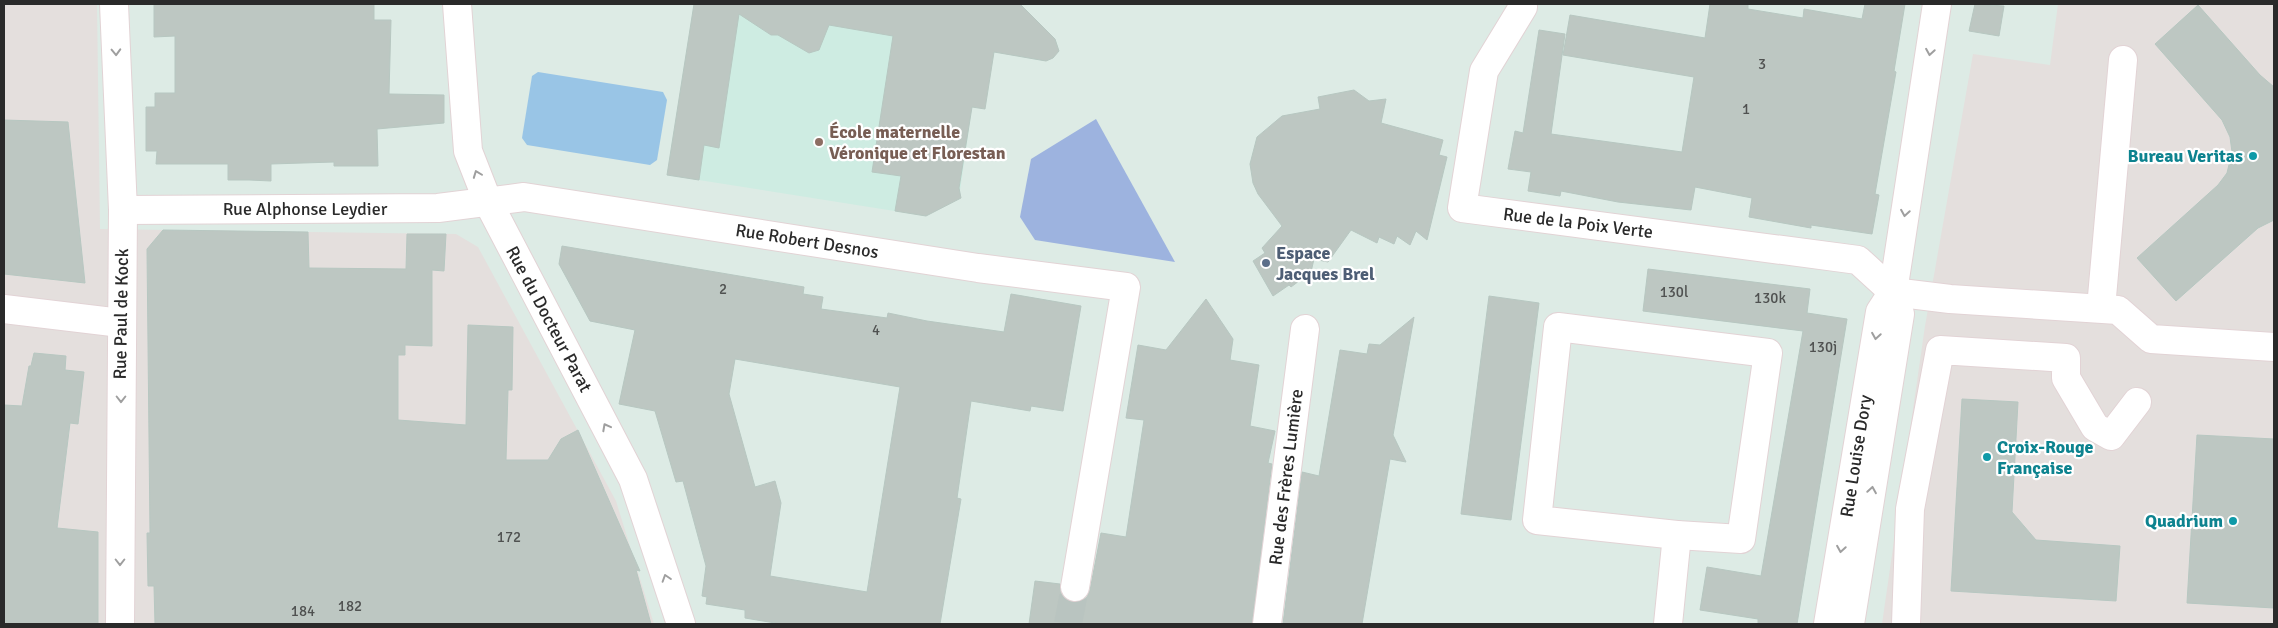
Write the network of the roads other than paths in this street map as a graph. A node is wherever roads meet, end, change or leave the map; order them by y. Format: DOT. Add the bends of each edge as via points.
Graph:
graph roads {
  1 [pos="114,4"];
  2 [pos="457,4"];
  3 [pos="1937,4"];
  4 [pos="1523,7"];
  5 [pos="2123,60"];
  6 [pos="488,202"];
  7 [pos="122,210"];
  8 [pos="1893,292"];
  9 [pos="2101,308"];
  10 [pos="4,309"];
  11 [pos="121,323"];
  12 [pos="1305,329"];
  13 [pos="2274,347"];
  14 [pos="2137,402"];
  15 [pos="1677,535"];
  16 [pos="1076,587"];
  17 [pos="120,624"];
  18 [pos="681,624"];
  19 [pos="1267,624"];
  20 [pos="1668,624"];
  21 [pos="1828,624"];
  22 [pos="1850,624"];
  23 [pos="1906,624"];
  1 -- 7 [label="street, Rue Paul de Kock, one-way"];
  6 -- 2 [label="street, Rue du Docteur Parat, one-way" via="468,151"];
  3 -- 8 [label="street, Rue Louise Dory, one-way"];
  4 -- 8 [label="street, Rue de la Poix Verte" via="1484,71 1462,208 1858,260"];
  5 -- 9 [label="street"];
  6 -- 7 [label="street, Rue Alphonse Leydier" via="438,208"];
  6 -- 16 [label="street, Rue Robert Desnos" via="524,197 978,268 1126,287"];
  18 -- 6 [label="street, Rue du Docteur Parat, one-way" via="633,479"];
  7 -- 11 [label="street, Rue Paul de Kock"];
  8 -- 9 [label="street"];
  8 -- 21 [label="street, Rue Louise Dory, one-way" via="1880,312"];
  22 -- 8 [label="street, Rue Louise Dory, one-way" via="1900,314"];
  9 -- 13 [label="street" via="2118,310 2151,339"];
  10 -- 11 [label="street"];
  11 -- 17 [label="street, Rue Paul de Kock, one-way"];
  12 -- 19 [label="street, Rue des Frères Lumière"];
  14 -- 23 [label="street" via="2111,436 2095,427 2066,378 2066,358 1940,350 1910,508"];
  15 -- 15 [label="street" via="1741,539 1768,353 1558,327 1537,520"];
  15 -- 20 [label="street"];
}
